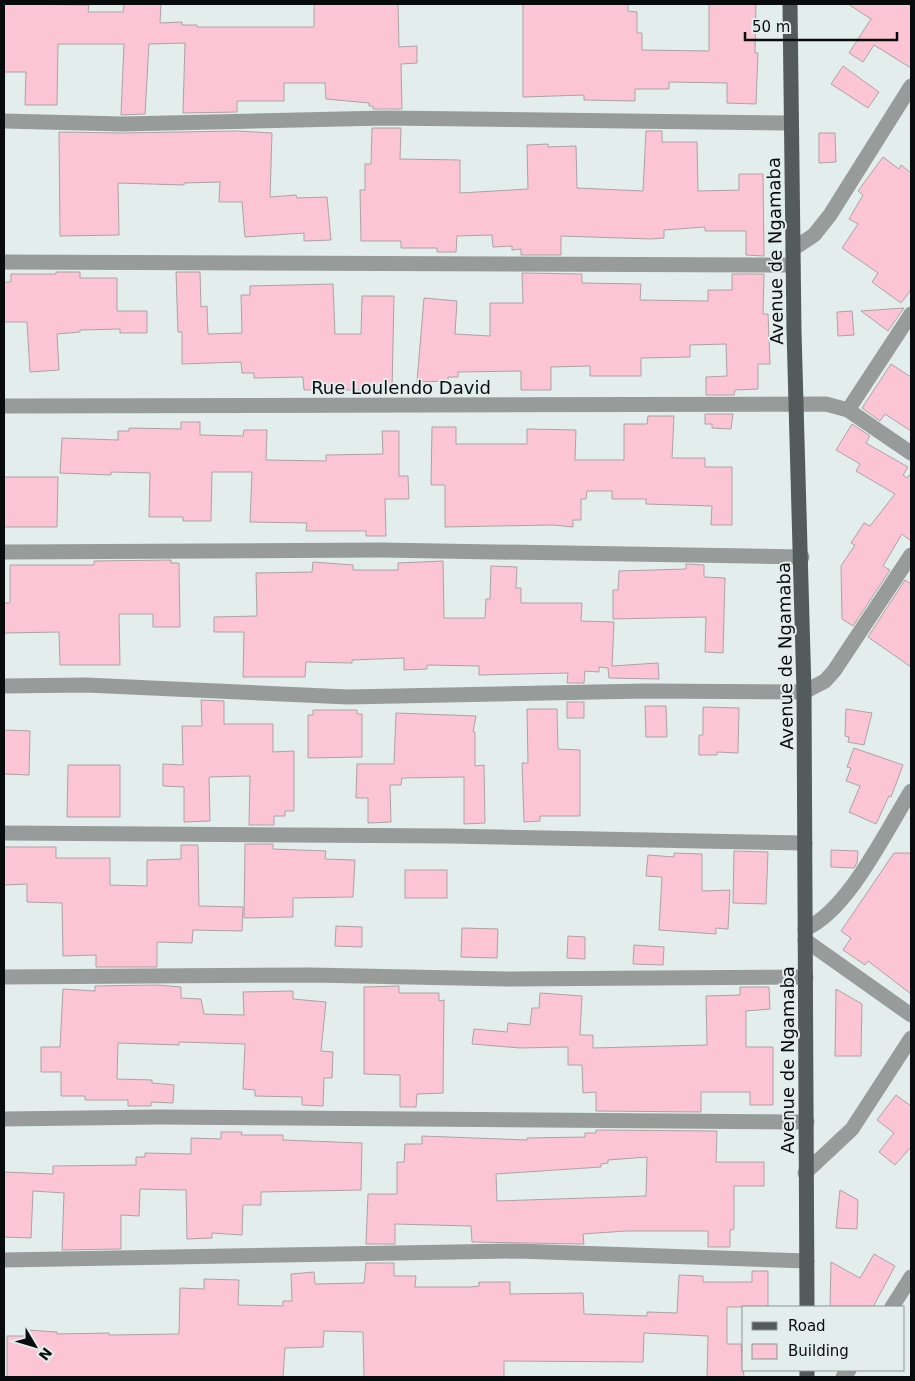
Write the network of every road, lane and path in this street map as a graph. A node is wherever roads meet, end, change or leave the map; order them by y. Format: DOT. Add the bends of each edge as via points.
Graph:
graph roads {
  1 [pos="790,4"];
  2 [pos="911,86"];
  3 [pos="4,121"];
  4 [pos="792,124"];
  5 [pos="793,249"];
  6 [pos="4,262"];
  7 [pos="793,265"];
  8 [pos="911,314"];
  9 [pos="798,405"];
  10 [pos="4,406"];
  11 [pos="848,410"];
  12 [pos="911,453"];
  13 [pos="4,552"];
  14 [pos="911,555"];
  15 [pos="802,557"];
  16 [pos="4,686"];
  17 [pos="804,692"];
  18 [pos="911,792"];
  19 [pos="4,833"];
  20 [pos="805,843"];
  21 [pos="805,935"];
  22 [pos="4,977"];
  23 [pos="806,977"];
  24 [pos="911,1015"];
  25 [pos="911,1038"];
  26 [pos="4,1119"];
  27 [pos="806,1122"];
  28 [pos="805,1173"];
  29 [pos="4,1260"];
  30 [pos="807,1261"];
  31 [pos="911,1277"];
  32 [pos="807,1306"];
  33 [pos="893,1306"];
  1 -- 4 [label="main road, Avenue de Ngamaba"];
  2 -- 5 [label="street" via="830,215 814,235"];
  3 -- 4 [label="street" via="123,124 395,118"];
  4 -- 5 [label="main road, Avenue de Ngamaba"];
  5 -- 7 [label="main road, Avenue de Ngamaba"];
  6 -- 7 [label="street"];
  7 -- 9 [label="main road, Avenue de Ngamaba"];
  8 -- 11 [label="street"];
  9 -- 10 [label="street, Rue Loulendo David"];
  9 -- 11 [label="street, Rue Loulendo David" via="826,404"];
  9 -- 15 [label="main road, Avenue de Ngamaba"];
  11 -- 12 [label="street"];
  13 -- 15 [label="street" via="381,550"];
  14 -- 17 [label="street" via="834,671 825,681"];
  15 -- 17 [label="main road, Avenue de Ngamaba"];
  16 -- 17 [label="street" via="86,685 348,696"];
  17 -- 20 [label="main road, Avenue de Ngamaba"];
  18 -- 21 [label="street" via="844,897"];
  19 -- 20 [label="street" via="448,836"];
  20 -- 21 [label="main road, Avenue de Ngamaba"];
  21 -- 23 [label="main road, Avenue de Ngamaba"];
  21 -- 24 [label="street"];
  22 -- 23 [label="street"];
  23 -- 27 [label="main road, Avenue de Ngamaba"];
  25 -- 28 [label="street" via="852,1129"];
  26 -- 27 [label="street" via="159,1117"];
  27 -- 28 [label="main road, Avenue de Ngamaba"];
  28 -- 30 [label="main road, Avenue de Ngamaba"];
  29 -- 30 [label="street" via="518,1251"];
  30 -- 32 [label="main road, Avenue de Ngamaba"];
  31 -- 33 [label="street"];
}
